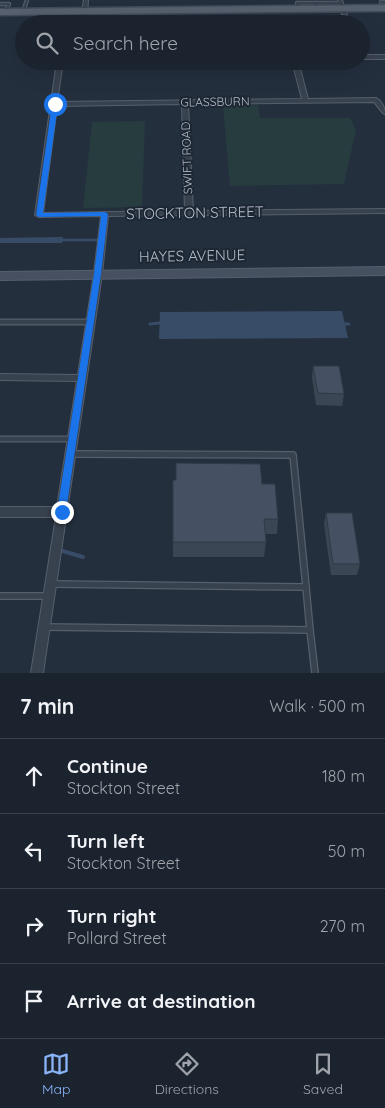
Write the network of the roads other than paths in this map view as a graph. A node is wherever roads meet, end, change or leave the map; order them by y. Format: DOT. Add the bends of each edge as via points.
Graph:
graph roads {
  1 [pos="27,0"];
  2 [pos="86,0"];
  3 [pos="13,1"];
  4 [pos="385,2"];
  5 [pos="0,4"];
  6 [pos="383,5"];
  7 [pos="342,6"];
  8 [pos="4,11"];
  9 [pos="23,12"];
  10 [pos="84,14"];
  11 [pos="385,14"];
  12 [pos="370,57"];
  13 [pos="385,57"];
  14 [pos="59,70"];
  15 [pos="297,70"];
  16 [pos="305,101"];
  17 [pos="184,102"];
  18 [pos="55,104"];
  19 [pos="385,112"];
  20 [pos="385,211"];
  21 [pos="189,213"];
  22 [pos="105,214"];
  23 [pos="385,271"];
  24 [pos="98,274"];
  25 [pos="0,276"];
  26 [pos="0,322"];
  27 [pos="90,322"];
  28 [pos="0,377"];
  29 [pos="82,378"];
  30 [pos="0,439"];
  31 [pos="73,439"];
  32 [pos="70,454"];
  33 [pos="0,512"];
  34 [pos="62,512"];
  35 [pos="50,584"];
  36 [pos="306,587"];
  37 [pos="0,596"];
  38 [pos="48,596"];
  39 [pos="44,627"];
  40 [pos="310,630"];
  41 [pos="36,673"];
  42 [pos="315,673"];
  1 -- 9 [label="lane"];
  2 -- 10 [label="street"];
  3 -- 8 [label="lane"];
  4 -- 6 [label="lane"];
  5 -- 8 [label="lane"];
  6 -- 7 [label="main road"];
  7 -- 10 [label="main road"];
  7 -- 10 [label="main road"];
  7 -- 11 [label="main road"];
  8 -- 9 [label="main road"];
  8 -- 10 [label="main road"];
  9 -- 10 [label="main road"];
  12 -- 13 [label="street"];
  14 -- 18 [label="street, STOCKTON STREET"];
  15 -- 16 [label="street"];
  16 -- 17 [label="street, GLASSBURN"];
  16 -- 19 [label="street, GLASSBURN" via="376,100"];
  17 -- 18 [label="street, GLASSBURN"];
  17 -- 21 [label="street, SWIFT ROAD"];
  18 -- 22 [label="street, STOCKTON STREET" via="39,215"];
  20 -- 21 [label="street, STOCKTON STREET"];
  21 -- 22 [label="street, STOCKTON STREET"];
  22 -- 24 [label="street"];
  23 -- 24 [label="street, HAYES AVENUE"];
  24 -- 25 [label="street, HAYES AVENUE"];
  24 -- 27 [label="street"];
  26 -- 27 [label="lane"];
  27 -- 29 [label="street"];
  28 -- 29 [label="street"];
  29 -- 31 [label="street"];
  30 -- 31 [label="lane"];
  31 -- 32 [label="street"];
  32 -- 34 [label="street"];
  32 -- 36 [label="lane" via="293,455"];
  33 -- 34 [label="street"];
  34 -- 35 [label="street"];
  35 -- 36 [label="lane"];
  35 -- 38 [label="street"];
  36 -- 40 [label="lane"];
  37 -- 38 [label="lane"];
  38 -- 39 [label="street"];
  39 -- 40 [label="lane"];
  39 -- 41 [label="street"];
  40 -- 42 [label="lane"];
}
